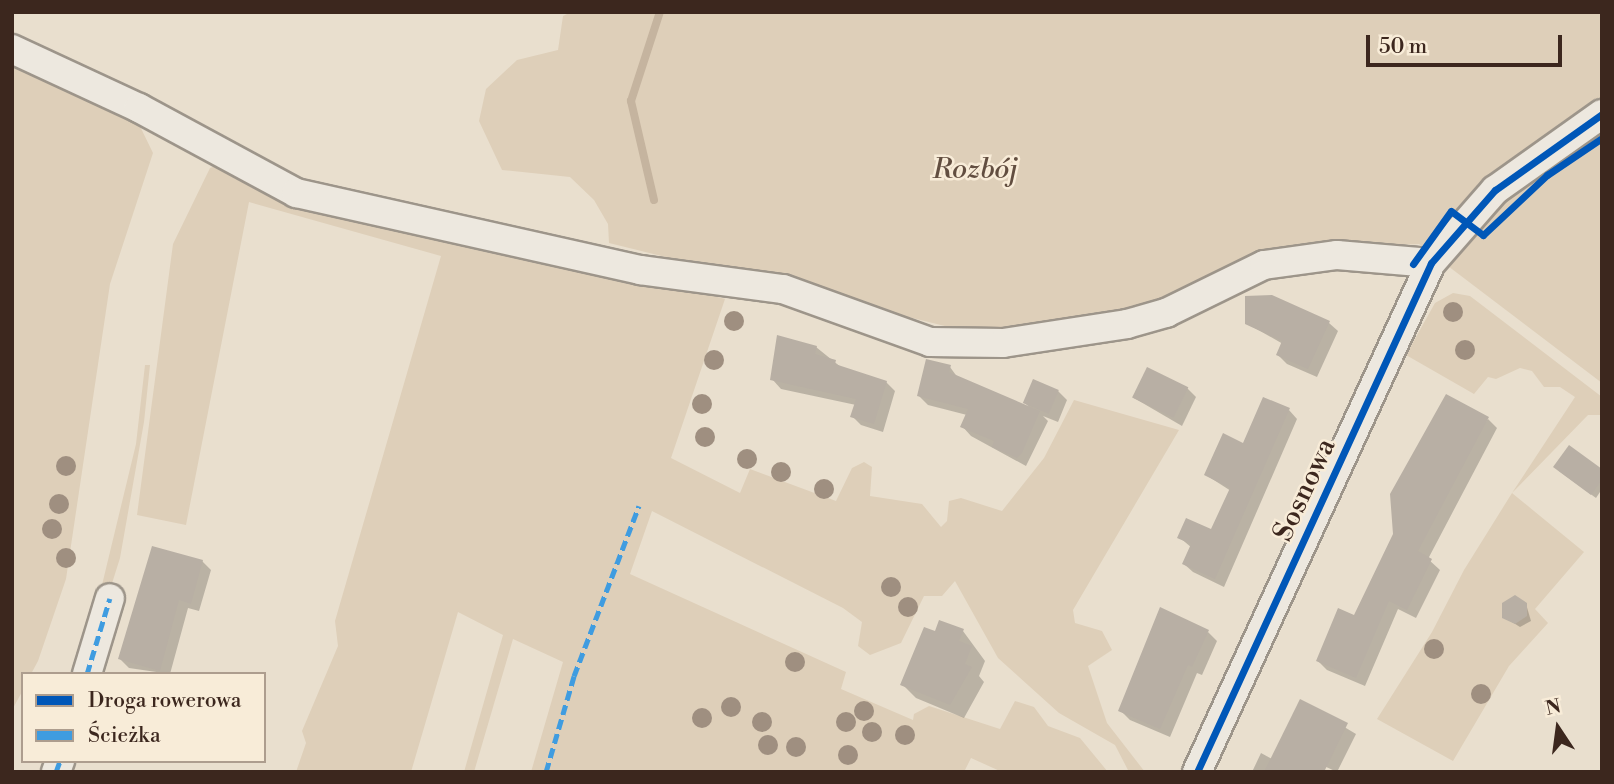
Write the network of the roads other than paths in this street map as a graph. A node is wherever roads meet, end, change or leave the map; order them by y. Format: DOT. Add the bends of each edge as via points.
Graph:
graph roads {
  1 [pos="12,50"];
  2 [pos="1602,114"];
  3 [pos="1431,263"];
  4 [pos="110,598"];
  5 [pos="88,672"];
  6 [pos="1197,772"];
  1 -- 3 [label="street" via="139,108 296,193 640,270 783,289 930,342 1003,343 1127,324 1166,313 1264,265 1336,256"];
  2 -- 3 [label="street, Sosnowa" via="1495,190"];
  3 -- 6 [label="street, Sosnowa"];
  4 -- 5 [label="street"];
}
